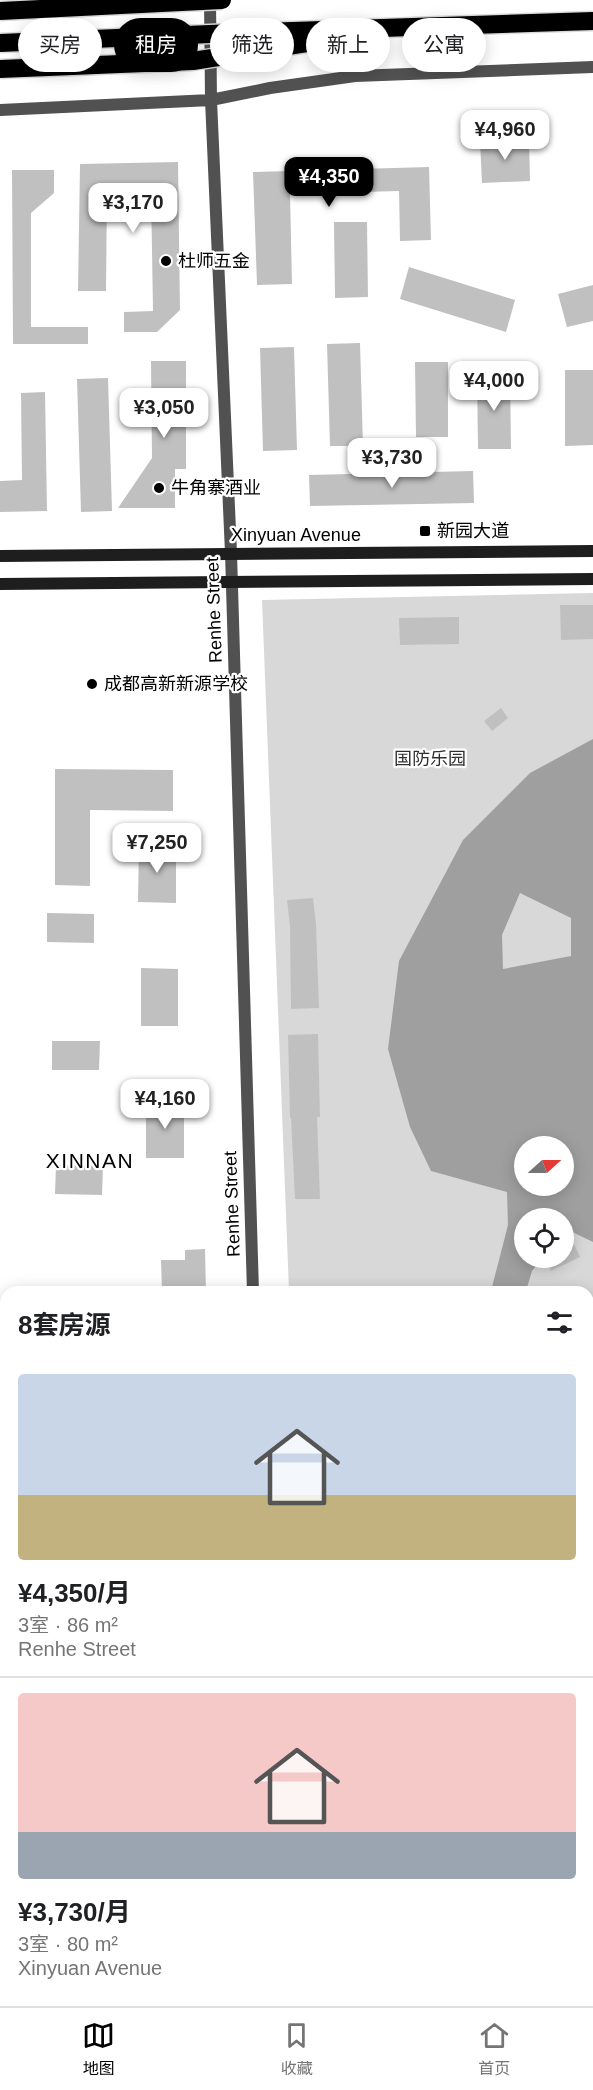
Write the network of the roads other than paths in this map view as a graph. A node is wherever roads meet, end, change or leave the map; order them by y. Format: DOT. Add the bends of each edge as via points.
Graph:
graph roads {
  1 [pos="210,0"];
  2 [pos="222,0"];
  3 [pos="0,11"];
  4 [pos="593,21"];
  5 [pos="396,28"];
  6 [pos="0,43"];
  7 [pos="593,67"];
  8 [pos="0,69"];
  9 [pos="210,100"];
  10 [pos="0,110"];
  11 [pos="593,551"];
  12 [pos="231,553"];
  13 [pos="0,556"];
  14 [pos="593,579"];
  15 [pos="231,583"];
  16 [pos="0,584"];
  17 [pos="253,1286"];
  1 -- 9 [label="street, Renhe Street"];
  2 -- 3 [label="highway, bridge"];
  4 -- 5 [label="highway, bridge"];
  5 -- 6 [label="highway, bridge"];
  5 -- 8 [label="highway, bridge" via="193,61"];
  7 -- 9 [label="street" via="355,76"];
  9 -- 10 [label="street"];
  9 -- 12 [label="street, Renhe Street"];
  11 -- 12 [label="street, Xinyuan Avenue"];
  12 -- 13 [label="street, Xinyuan Avenue"];
  12 -- 15 [label="street, Renhe Street"];
  14 -- 15 [label="street"];
  15 -- 16 [label="street"];
  15 -- 17 [label="street, Renhe Street"];
}
